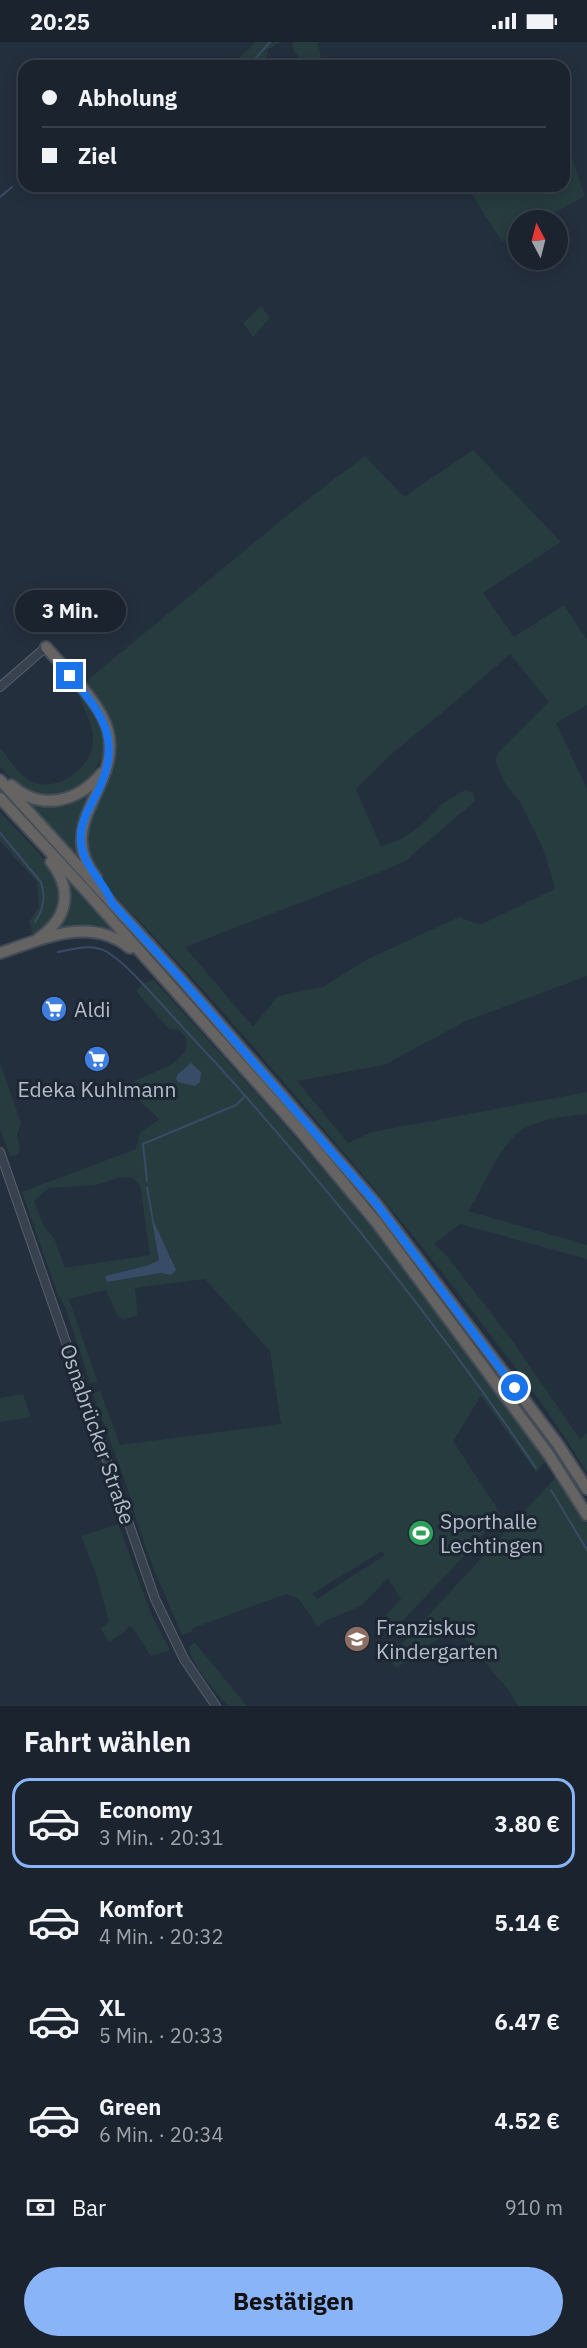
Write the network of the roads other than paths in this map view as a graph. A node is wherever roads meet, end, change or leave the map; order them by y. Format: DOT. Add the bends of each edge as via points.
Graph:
graph roads {
  1 [pos="46,647"];
  2 [pos="0,687"];
  3 [pos="106,768"];
  4 [pos="0,774"];
  5 [pos="0,780"];
  6 [pos="0,798"];
  7 [pos="44,846"];
  8 [pos="112,903"];
  9 [pos="36,941"];
  10 [pos="0,953"];
  11 [pos="165,980"];
  12 [pos="0,1152"];
  13 [pos="587,1489"];
  14 [pos="587,1515"];
  15 [pos="216,1706"];
  1 -- 2 [label="street"];
  1 -- 3 [label="highway" via="105,722 110,742"];
  3 -- 4 [label="highway" via="83,792 58,801 17,791"];
  3 -- 8 [label="highway" via="83,823 81,844 91,871"];
  5 -- 8 [label="highway"];
  6 -- 7 [label="highway"];
  7 -- 9 [label="highway" via="63,883 65,900 55,924"];
  7 -- 11 [label="highway"];
  8 -- 13 [label="highway" via="375,1202 557,1443"];
  9 -- 10 [label="highway"];
  9 -- 11 [label="highway" via="83,931 109,934 130,949 157,978"];
  11 -- 14 [label="highway" via="377,1223 549,1455"];
  12 -- 15 [label="street, Osnabrücker Straße" via="155,1599 184,1659"];
}
